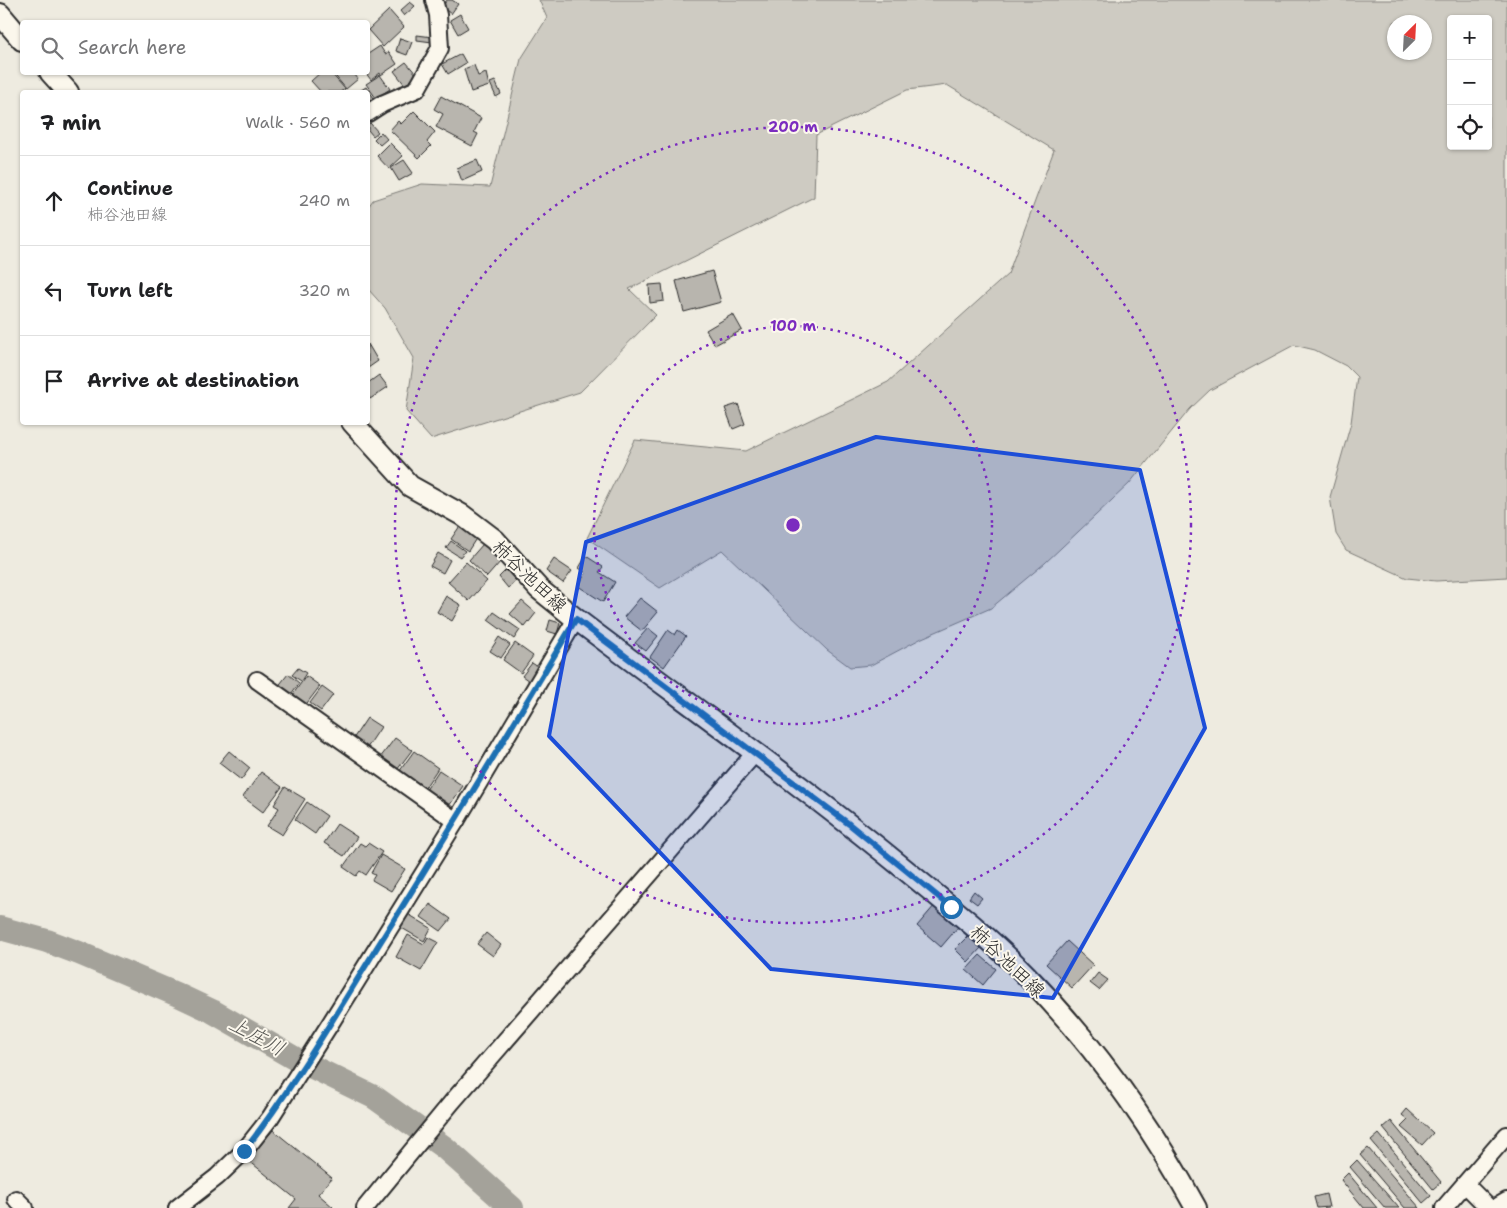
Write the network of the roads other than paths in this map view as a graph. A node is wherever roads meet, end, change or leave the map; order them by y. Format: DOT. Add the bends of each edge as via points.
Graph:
graph roads {
  1 [pos="434,0"];
  2 [pos="0,14"];
  3 [pos="20,38"];
  4 [pos="53,75"];
  5 [pos="66,90"];
  6 [pos="370,113"];
  7 [pos="355,425"];
  8 [pos="576,619"];
  9 [pos="257,680"];
  10 [pos="755,753"];
  11 [pos="456,821"];
  12 [pos="1507,1135"];
  13 [pos="1465,1184"];
  14 [pos="1507,1201"];
  15 [pos="177,1208"];
  16 [pos="365,1208"];
  17 [pos="1196,1208"];
  18 [pos="1444,1208"];
  19 [pos="1489,1208"];
  20 [pos="1495,1208"];
  1 -- 6 [label="street" via="440,48 417,89"];
  2 -- 3 [label="main road"];
  4 -- 5 [label="main road"];
  7 -- 8 [label="main road, 柿谷池田線" via="410,486 462,515 495,540 539,588"];
  8 -- 10 [label="main road, 柿谷池田線"];
  8 -- 11 [label="street"];
  9 -- 11 [label="street"];
  10 -- 16 [label="street" via="452,1102"];
  10 -- 17 [label="main road, 柿谷池田線" via="944,901 1024,973 1118,1081 1172,1163"];
  11 -- 15 [label="street" via="270,1118 244,1151"];
  12 -- 13 [label="street"];
  13 -- 18 [label="street"];
  13 -- 19 [label="street"];
  14 -- 20 [label="street"];
}
